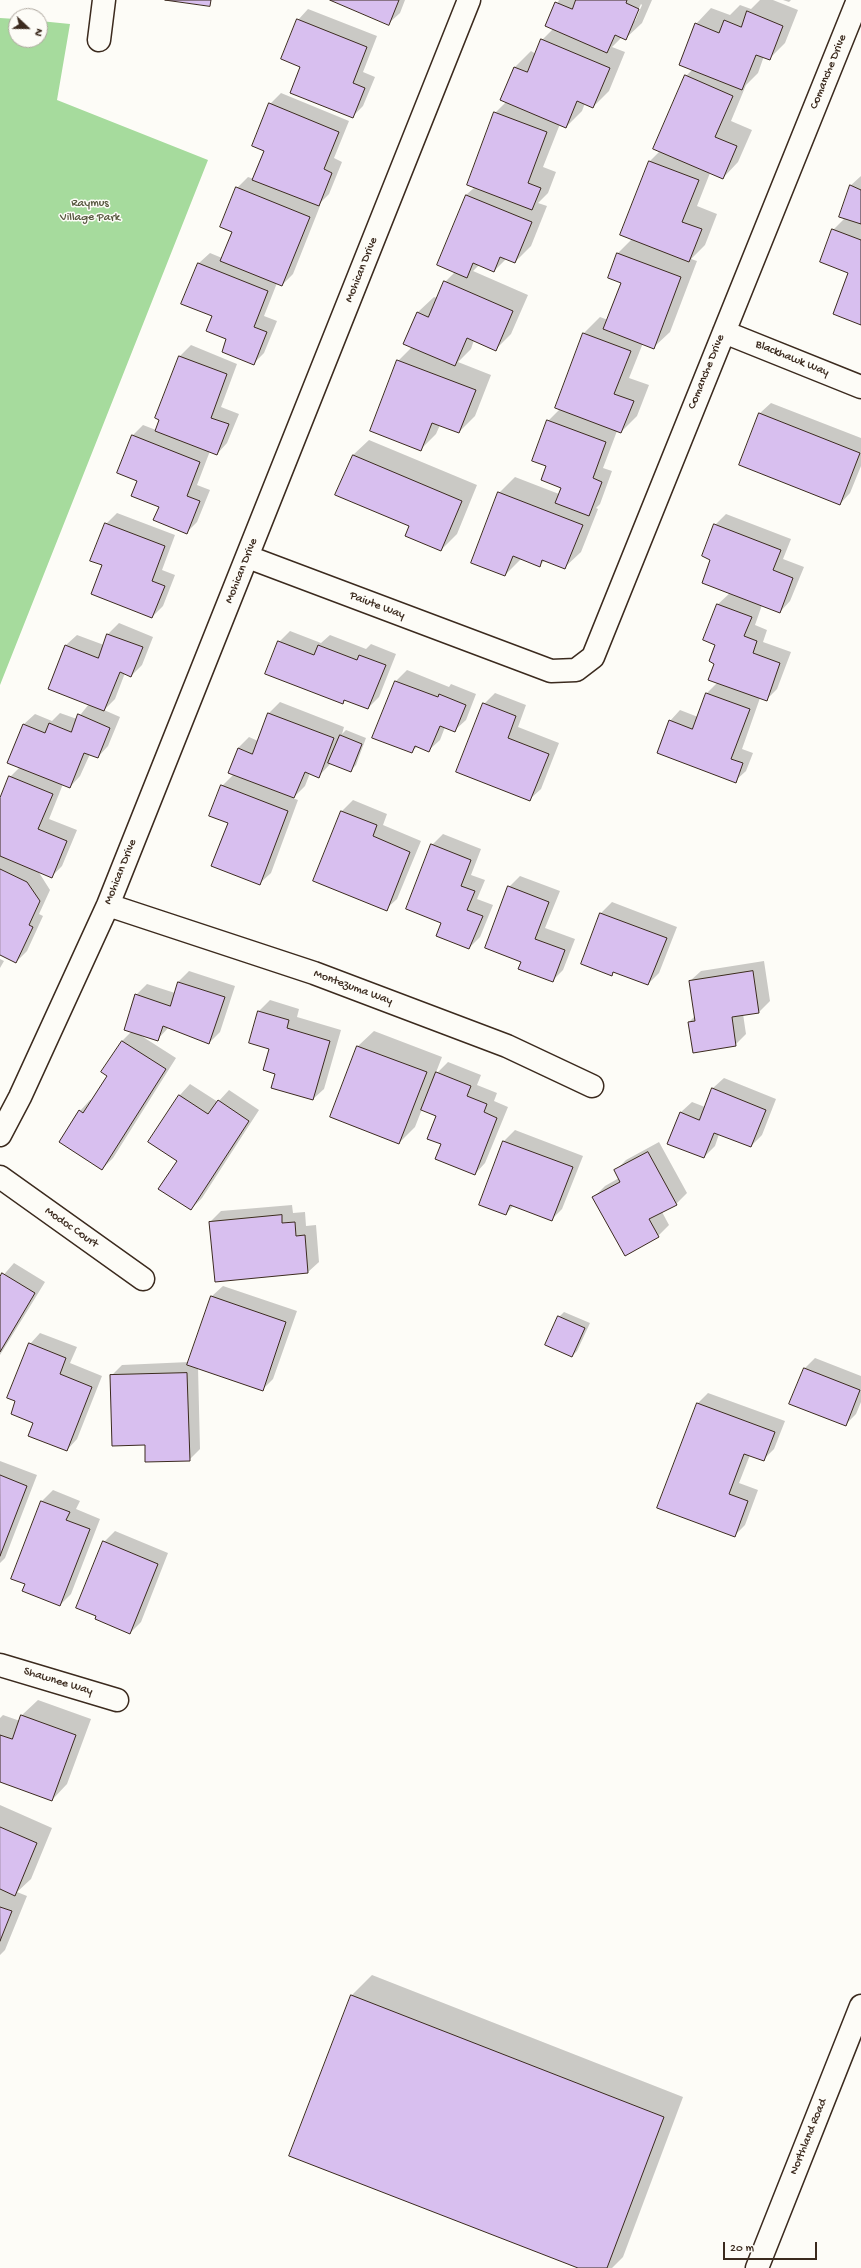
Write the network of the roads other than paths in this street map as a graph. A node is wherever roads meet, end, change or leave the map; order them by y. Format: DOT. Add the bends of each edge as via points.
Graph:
graph roads {
  1 [pos="104,0"];
  2 [pos="469,0"];
  3 [pos="858,0"];
  4 [pos="99,40"];
  5 [pos="724,332"];
  6 [pos="861,387"];
  7 [pos="248,557"];
  8 [pos="505,654"];
  9 [pos="108,905"];
  10 [pos="592,1086"];
  11 [pos="0,1135"];
  12 [pos="0,1177"];
  13 [pos="143,1279"];
  14 [pos="0,1665"];
  15 [pos="117,1700"];
  16 [pos="861,2006"];
  17 [pos="757,2268"];
  1 -- 4 [label="street"];
  2 -- 7 [label="street, Mohican Drive"];
  3 -- 5 [label="street, Comanche Drive"];
  5 -- 6 [label="street, Blackhawk Way"];
  5 -- 8 [label="street, Comanche Drive" via="593,657 576,670 551,671"];
  7 -- 8 [label="street, Paiute Way"];
  7 -- 9 [label="street, Mohican Drive"];
  9 -- 10 [label="street, Montezuma Way" via="314,973 507,1046"];
  9 -- 11 [label="street, Mohican Drive"];
  12 -- 13 [label="street, Modoc Court"];
  14 -- 15 [label="street, Shawnee Way"];
  16 -- 17 [label="street, Northland Road"];
}
